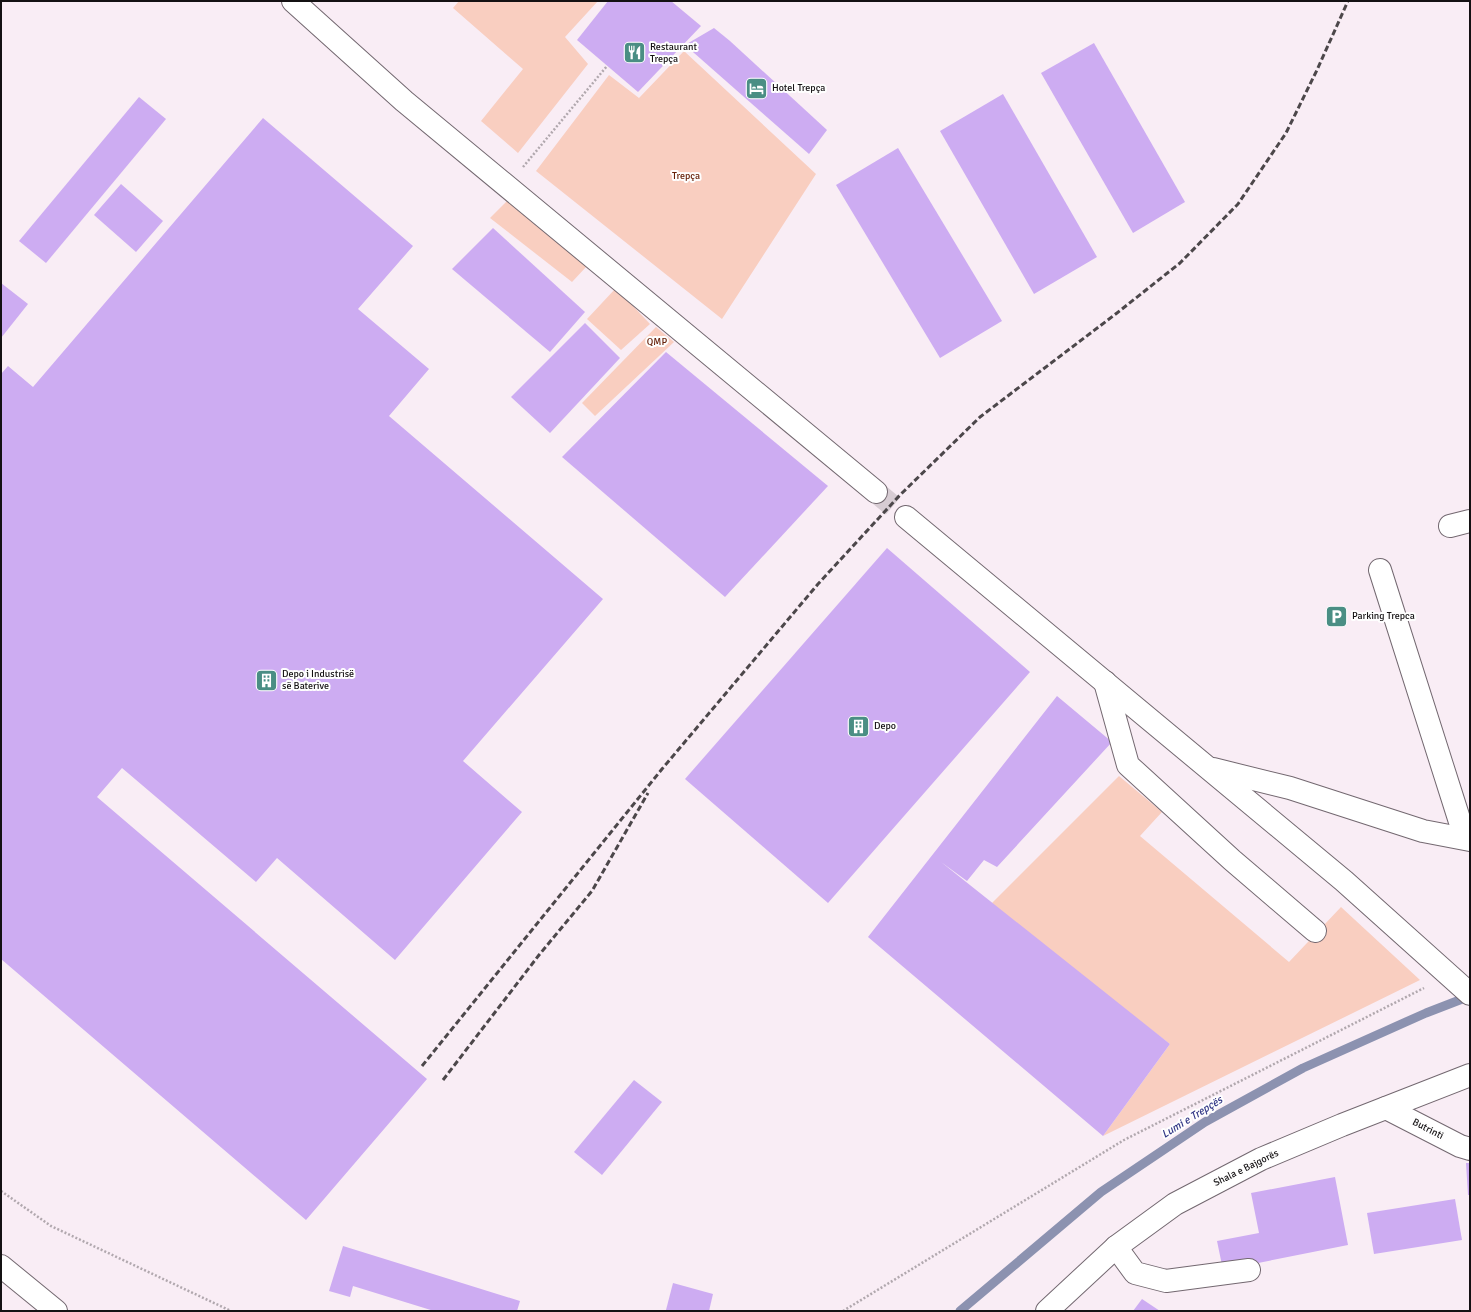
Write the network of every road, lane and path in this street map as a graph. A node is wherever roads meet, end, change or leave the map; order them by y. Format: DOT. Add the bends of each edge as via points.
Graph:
graph roads {
  1 [pos="293,1"];
  2 [pos="607,66"];
  3 [pos="508,186"];
  4 [pos="876,492"];
  5 [pos="906,517"];
  6 [pos="1380,570"];
  7 [pos="1105,682"];
  8 [pos="1208,767"];
  9 [pos="1470,838"];
  10 [pos="1316,931"];
  11 [pos="1459,984"];
  12 [pos="1470,1075"];
  13 [pos="1386,1108"];
  14 [pos="1470,1149"];
  15 [pos="1,1191"];
  16 [pos="1116,1247"];
  17 [pos="1,1266"];
  18 [pos="1249,1270"];
  19 [pos="56,1311"];
  20 [pos="231,1311"];
  21 [pos="843,1311"];
  22 [pos="1047,1311"];
  1 -- 3 [label="street" via="404,101"];
  2 -- 3 [label="path"];
  3 -- 4 [label="street"];
  5 -- 7 [label="street"];
  6 -- 9 [label="street" via="1461,825"];
  7 -- 8 [label="street"];
  7 -- 10 [label="street" via="1128,765 1232,860"];
  8 -- 9 [label="street" via="1290,788 1423,831"];
  8 -- 11 [label="street" via="1344,881"];
  11 -- 21 [label="path" via="1124,1140"];
  12 -- 13 [label="street, Shala e Bajgorës"];
  13 -- 14 [label="street, Butrinti"];
  13 -- 16 [label="street, Shala e Bajgorës" via="1261,1159 1175,1204"];
  15 -- 20 [label="path" via="52,1226"];
  16 -- 18 [label="street" via="1135,1273 1166,1281"];
  16 -- 22 [label="street, Shala e Bajgorës"];
  17 -- 19 [label="street"];
}
